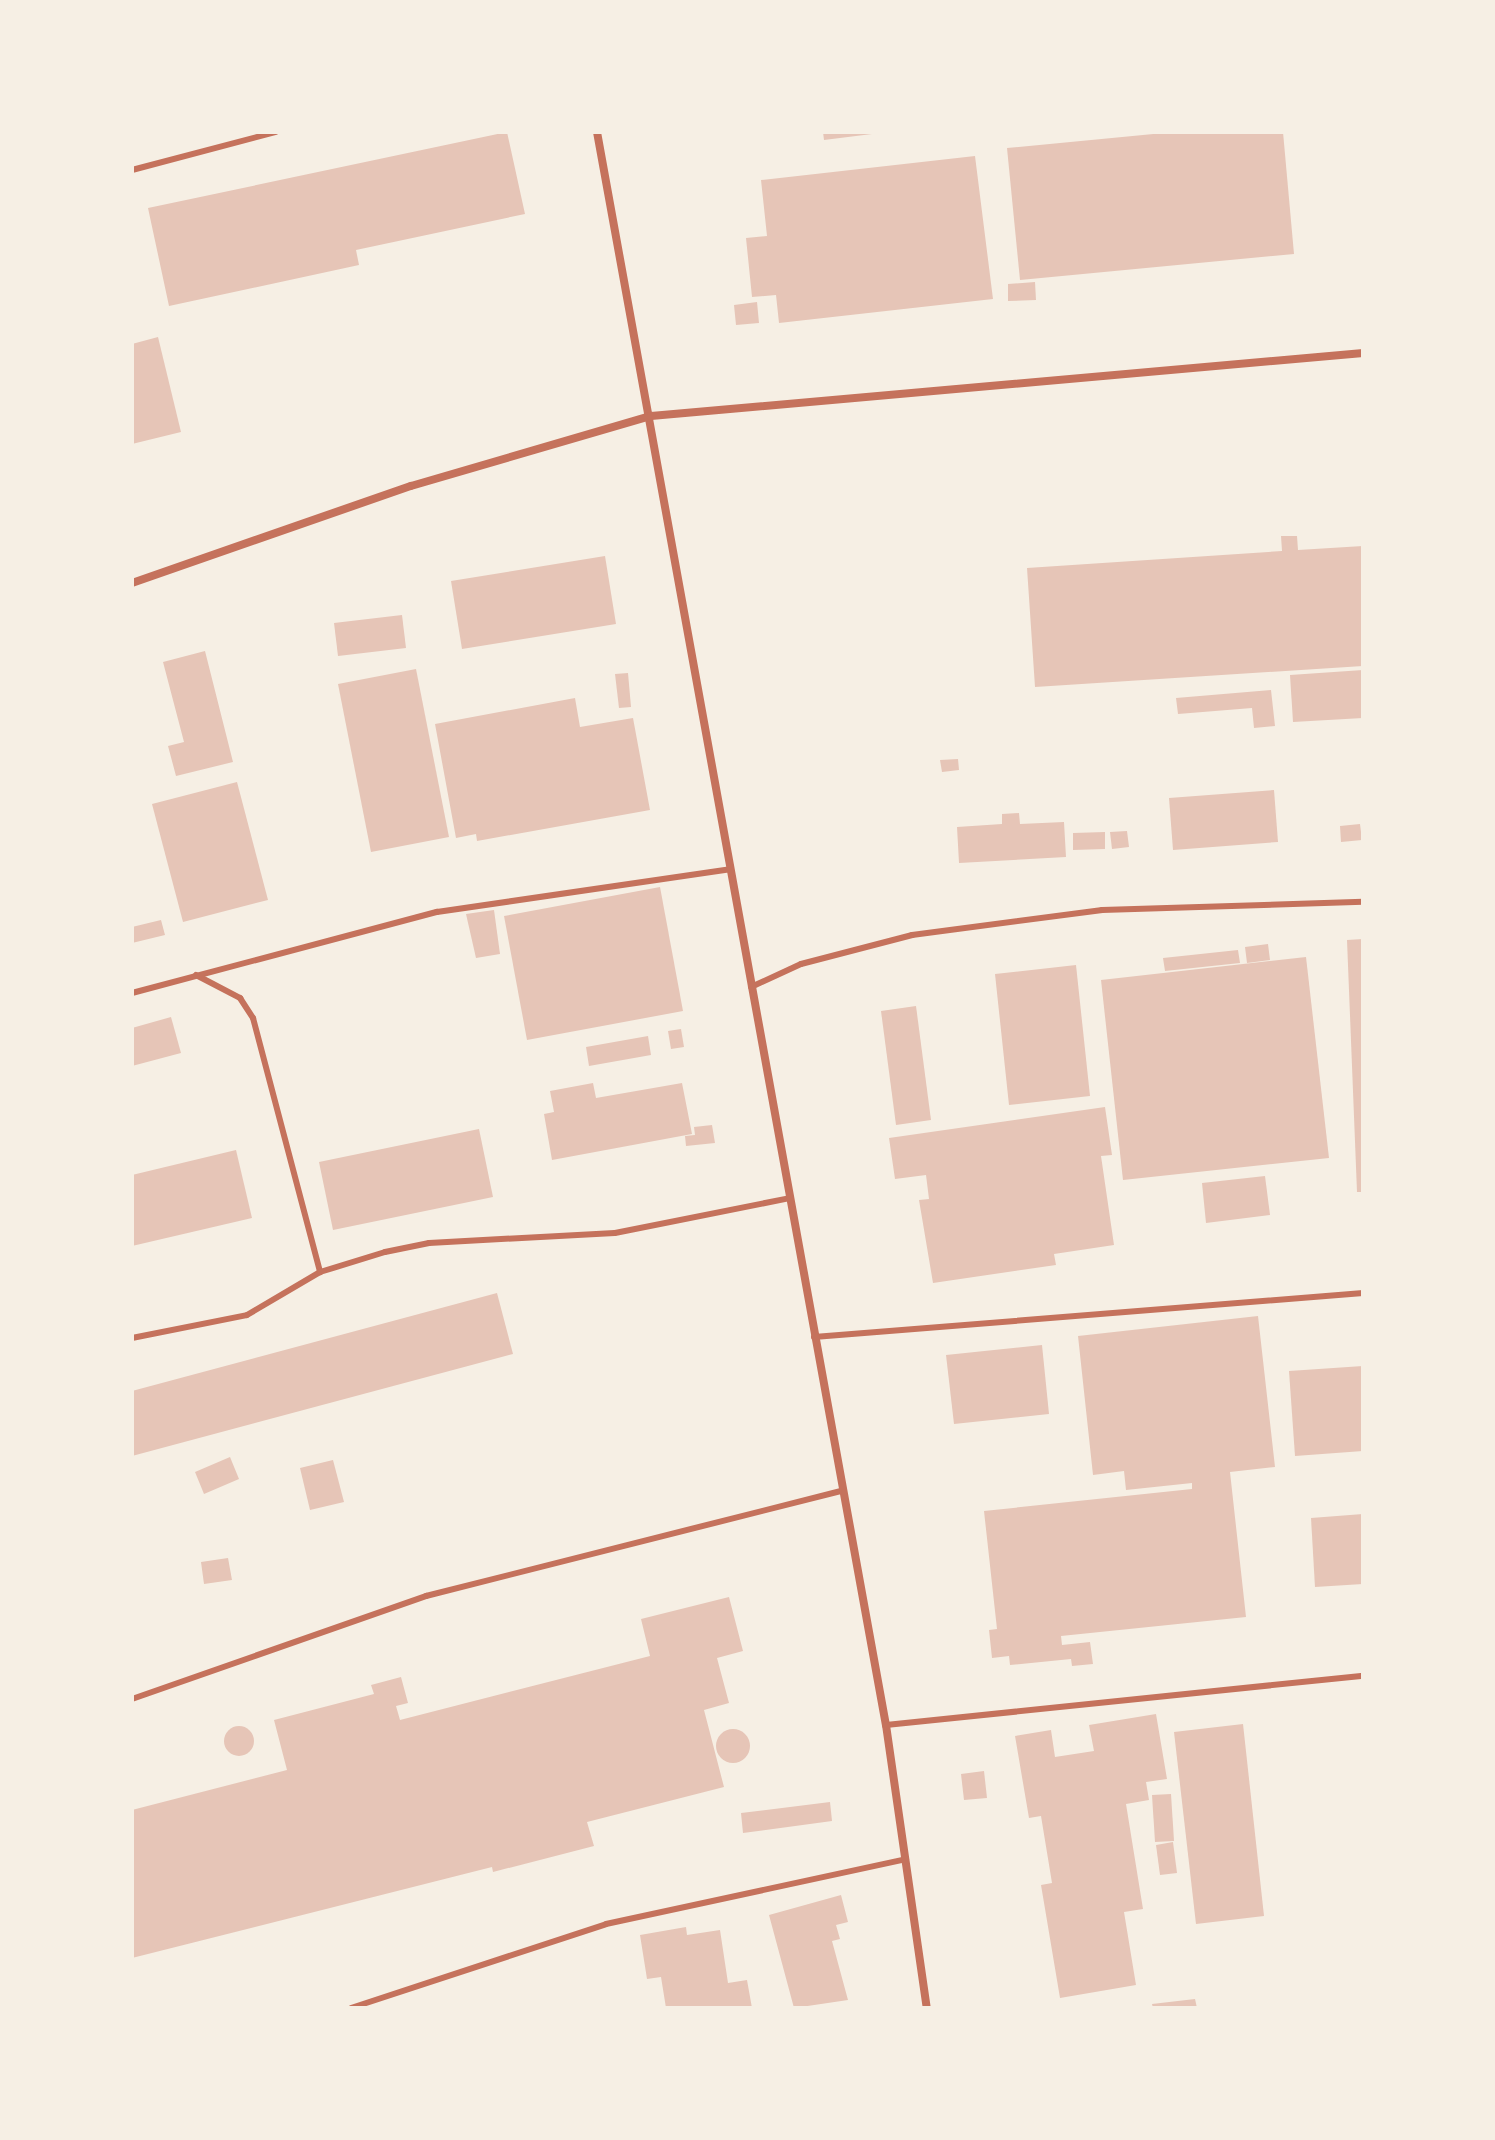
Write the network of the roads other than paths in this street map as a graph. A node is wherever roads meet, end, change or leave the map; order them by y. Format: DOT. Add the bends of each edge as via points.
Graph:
graph roads {
  1 [pos="276,132"];
  2 [pos="597,132"];
  3 [pos="132,170"];
  4 [pos="1363,353"];
  5 [pos="651,416"];
  6 [pos="132,583"];
  7 [pos="730,869"];
  8 [pos="1363,902"];
  9 [pos="195,974"];
  10 [pos="751,987"];
  11 [pos="132,993"];
  12 [pos="790,1198"];
  13 [pos="320,1272"];
  14 [pos="1363,1293"];
  15 [pos="814,1337"];
  16 [pos="132,1338"];
  17 [pos="844,1490"];
  18 [pos="1363,1676"];
  19 [pos="132,1699"];
  20 [pos="886,1725"];
  21 [pos="907,1859"];
  22 [pos="351,2008"];
  23 [pos="927,2008"];
  1 -- 3 [label="lane"];
  2 -- 5 [label="street"];
  4 -- 5 [label="street"];
  5 -- 6 [label="street" via="411,486"];
  5 -- 7 [label="street"];
  7 -- 9 [label="lane" via="437,912"];
  7 -- 10 [label="street"];
  8 -- 10 [label="lane" via="1102,910 928,933 801,964"];
  9 -- 11 [label="lane"];
  9 -- 13 [label="lane" via="240,998 253,1018"];
  10 -- 12 [label="street"];
  12 -- 13 [label="lane" via="615,1233 429,1243"];
  12 -- 15 [label="street"];
  13 -- 16 [label="lane" via="247,1315"];
  14 -- 15 [label="lane"];
  15 -- 17 [label="street"];
  17 -- 19 [label="lane" via="426,1596"];
  17 -- 20 [label="street"];
  18 -- 20 [label="lane"];
  20 -- 21 [label="street"];
  21 -- 22 [label="lane" via="606,1924"];
  21 -- 23 [label="street"];
}
